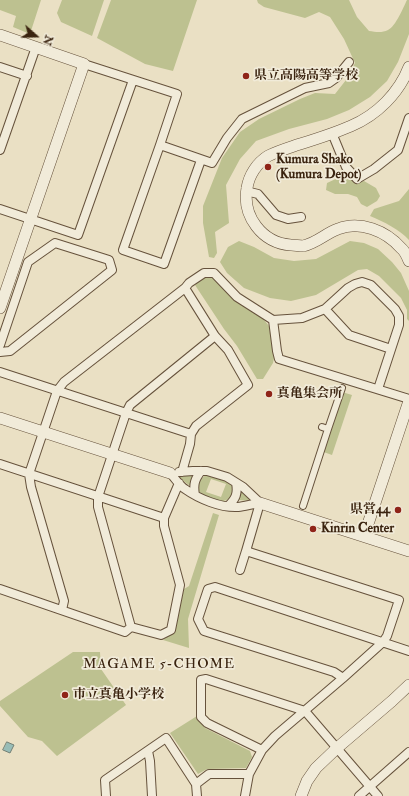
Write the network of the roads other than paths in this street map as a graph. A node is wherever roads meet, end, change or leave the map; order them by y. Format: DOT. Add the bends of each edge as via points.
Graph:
graph roads {
  1 [pos="0,35"];
  2 [pos="36,47"];
  3 [pos="349,62"];
  4 [pos="84,64"];
  5 [pos="0,67"];
  6 [pos="409,67"];
  7 [pos="27,76"];
  8 [pos="133,80"];
  9 [pos="409,118"];
  10 [pos="332,133"];
  11 [pos="160,145"];
  12 [pos="0,150"];
  13 [pos="201,160"];
  14 [pos="246,191"];
  15 [pos="0,209"];
  16 [pos="301,217"];
  17 [pos="30,219"];
  18 [pos="409,261"];
  19 [pos="185,288"];
  20 [pos="0,308"];
  21 [pos="325,309"];
  22 [pos="272,320"];
  23 [pos="215,336"];
  24 [pos="0,345"];
  25 [pos="391,349"];
  26 [pos="0,352"];
  27 [pos="0,372"];
  28 [pos="342,388"];
  29 [pos="378,389"];
  30 [pos="57,391"];
  31 [pos="409,403"];
  32 [pos="126,413"];
  33 [pos="0,418"];
  34 [pos="43,432"];
  35 [pos="191,434"];
  36 [pos="112,454"];
  37 [pos="0,464"];
  38 [pos="201,471"];
  39 [pos="182,472"];
  40 [pos="170,473"];
  41 [pos="29,474"];
  42 [pos="236,483"];
  43 [pos="179,484"];
  44 [pos="195,495"];
  45 [pos="98,497"];
  46 [pos="260,503"];
  47 [pos="228,506"];
  48 [pos="303,506"];
  49 [pos="164,518"];
  50 [pos="364,536"];
  51 [pos="246,551"];
  52 [pos="409,551"];
  53 [pos="240,570"];
  54 [pos="0,589"];
  55 [pos="62,610"];
  56 [pos="131,627"];
  57 [pos="382,642"];
  58 [pos="409,651"];
  59 [pos="343,678"];
  60 [pos="409,685"];
  61 [pos="305,711"];
  62 [pos="337,748"];
  63 [pos="262,750"];
  64 [pos="148,751"];
  65 [pos="409,752"];
  66 [pos="249,774"];
  67 [pos="196,784"];
  68 [pos="369,786"];
  69 [pos="106,796"];
  70 [pos="152,796"];
  71 [pos="197,796"];
  72 [pos="245,796"];
  73 [pos="301,796"];
  74 [pos="359,796"];
  75 [pos="378,796"];
  1 -- 2 [label="street"];
  2 -- 4 [label="street"];
  2 -- 7 [label="street"];
  3 -- 13 [label="street" via="329,83 305,88 242,119 212,163"];
  4 -- 8 [label="street"];
  4 -- 17 [label="street"];
  5 -- 7 [label="street"];
  6 -- 10 [label="street" via="383,106 357,124"];
  7 -- 12 [label="street"];
  8 -- 11 [label="street" via="177,94"];
  8 -- 17 [label="street" via="78,235"];
  9 -- 10 [label="street" via="398,150 357,179 346,167"];
  10 -- 14 [label="street" via="269,156 254,170"];
  11 -- 13 [label="street"];
  11 -- 13 [label="street" via="122,250 164,264"];
  14 -- 16 [label="street" via="258,194 276,215 282,218"];
  14 -- 18 [label="street" via="251,219 269,239 284,245 302,246 350,225 362,226 383,233 394,241 403,249"];
  15 -- 17 [label="street"];
  17 -- 20 [label="street"];
  19 -- 22 [label="street" via="204,273 214,273 237,298"];
  19 -- 23 [label="street"];
  19 -- 30 [label="street" via="64,382"];
  21 -- 22 [label="street" via="302,318"];
  21 -- 25 [label="street" via="349,336"];
  21 -- 25 [label="street" via="355,284 362,282 371,285 399,316 399,325"];
  22 -- 29 [label="street" via="279,359"];
  23 -- 32 [label="street" via="130,405"];
  23 -- 35 [label="street" via="228,350 248,385 196,426"];
  24 -- 26 [label="street" via="28,262 55,243 109,260 112,270 10,351"];
  25 -- 29 [label="street"];
  27 -- 30 [label="street"];
  28 -- 48 [label="street" via="325,428"];
  29 -- 31 [label="street"];
  30 -- 32 [label="street"];
  30 -- 34 [label="street"];
  31 -- 50 [label="street"];
  32 -- 35 [label="street"];
  32 -- 36 [label="street"];
  33 -- 34 [label="street"];
  34 -- 36 [label="street"];
  34 -- 41 [label="street"];
  35 -- 39 [label="street"];
  36 -- 40 [label="street"];
  36 -- 45 [label="street"];
  37 -- 41 [label="street"];
  38 -- 39 [label="street"];
  38 -- 42 [label="street" via="227,477"];
  38 -- 44 [label="street" via="196,478"];
  39 -- 40 [label="street"];
  40 -- 43 [label="street"];
  41 -- 45 [label="street"];
  41 -- 55 [label="street" via="64,601"];
  42 -- 46 [label="street"];
  42 -- 47 [label="street" via="234,500"];
  43 -- 44 [label="street"];
  43 -- 49 [label="street"];
  44 -- 47 [label="street"];
  45 -- 49 [label="street"];
  45 -- 56 [label="street" via="98,507"];
  46 -- 47 [label="street"];
  46 -- 50 [label="street"];
  46 -- 51 [label="street"];
  49 -- 56 [label="street" via="180,585 170,630 161,635"];
  50 -- 52 [label="street"];
  51 -- 53 [label="street"];
  51 -- 57 [label="street" via="399,600 387,636"];
  54 -- 55 [label="street"];
  55 -- 56 [label="street" via="125,632"];
  57 -- 58 [label="street"];
  57 -- 59 [label="street"];
  57 -- 59 [label="street" via="215,587 208,589 198,619 204,631 334,672"];
  59 -- 61 [label="street"];
  60 -- 62 [label="street"];
  61 -- 62 [label="street"];
  61 -- 63 [label="street"];
  61 -- 63 [label="street" via="206,679 201,680 201,716 207,723"];
  62 -- 68 [label="street"];
  62 -- 73 [label="street" via="316,768"];
  63 -- 66 [label="street"];
  64 -- 67 [label="street" via="166,738"];
  64 -- 69 [label="street" via="105,780"];
  64 -- 70 [label="street"];
  65 -- 68 [label="street"];
  66 -- 67 [label="street" via="209,774"];
  66 -- 72 [label="street"];
  67 -- 71 [label="street"];
  68 -- 74 [label="street"];
  68 -- 75 [label="street"];
}
